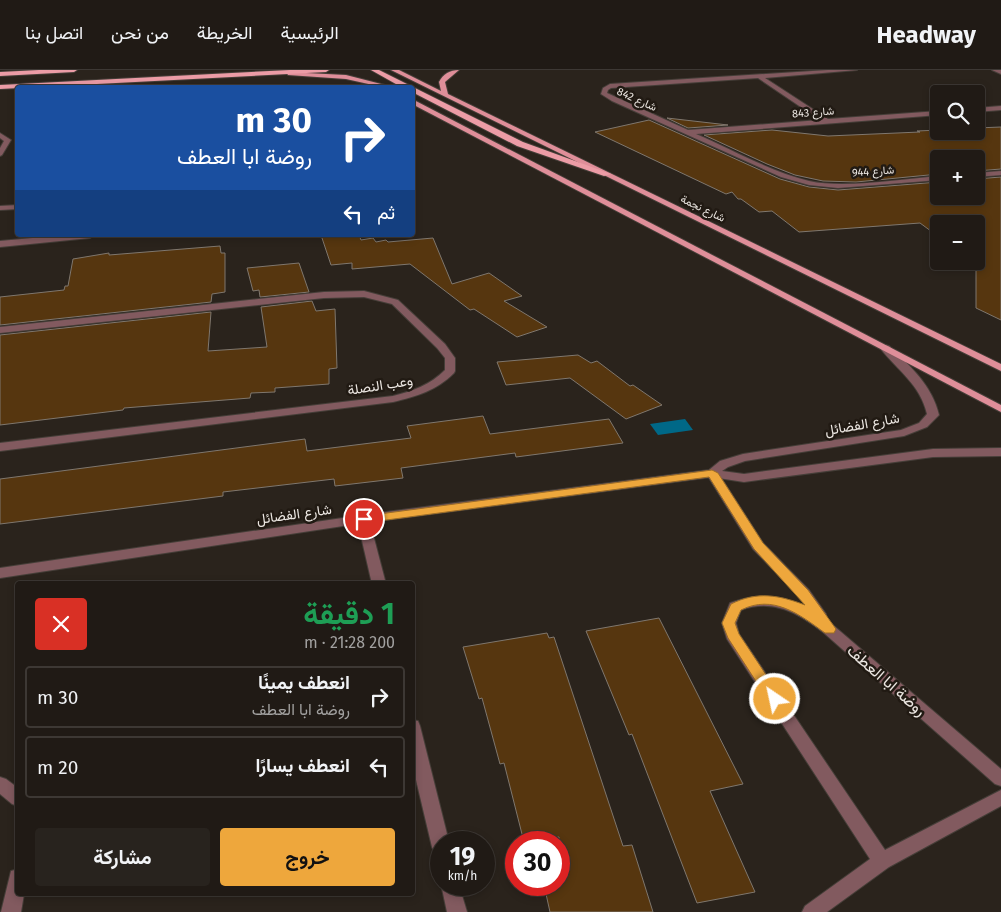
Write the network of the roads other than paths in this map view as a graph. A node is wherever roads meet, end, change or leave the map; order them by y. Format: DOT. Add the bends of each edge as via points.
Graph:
graph roads {
  1 [pos="74,70"];
  2 [pos="218,70"];
  3 [pos="258,70"];
  4 [pos="326,70"];
  5 [pos="374,70"];
  6 [pos="394,70"];
  7 [pos="456,70"];
  8 [pos="854,70"];
  9 [pos="995,70"];
  10 [pos="358,72"];
  11 [pos="1001,72"];
  12 [pos="286,73"];
  13 [pos="0,74"];
  14 [pos="203,74"];
  15 [pos="759,76"];
  16 [pos="89,82"];
  17 [pos="36,85"];
  18 [pos="380,85"];
  19 [pos="382,85"];
  20 [pos="403,85"];
  21 [pos="15,86"];
  22 [pos="0,87"];
  23 [pos="415,92"];
  24 [pos="444,95"];
  25 [pos="415,103"];
  26 [pos="1001,108"];
  27 [pos="985,109"];
  28 [pos="930,113"];
  29 [pos="826,121"];
  30 [pos="689,132"];
  31 [pos="0,135"];
  32 [pos="0,154"];
  33 [pos="1001,173"];
  34 [pos="607,174"];
  35 [pos="985,174"];
  36 [pos="930,179"];
  37 [pos="810,183"];
  38 [pos="15,207"];
  39 [pos="0,208"];
  40 [pos="70,237"];
  41 [pos="0,244"];
  42 [pos="0,330"];
  43 [pos="885,348"];
  44 [pos="1001,368"];
  45 [pos="1001,408"];
  46 [pos="0,448"];
  47 [pos="1001,452"];
  48 [pos="712,473"];
  49 [pos="364,519"];
  50 [pos="0,573"];
  51 [pos="378,581"];
  52 [pos="829,629"];
  53 [pos="415,739"];
  54 [pos="1001,779"];
  55 [pos="0,784"];
  56 [pos="15,796"];
  57 [pos="1001,797"];
  58 [pos="437,831"];
  59 [pos="882,861"];
  60 [pos="15,892"];
  61 [pos="453,896"];
  62 [pos="11,912"];
  63 [pos="457,912"];
  64 [pos="812,912"];
  1 -- 13 [label="highway"];
  2 -- 14 [label="highway"];
  3 -- 14 [label="highway"];
  4 -- 12 [label="highway"];
  5 -- 20 [label="highway"];
  6 -- 24 [label="main road, شارع نجمة"];
  7 -- 24 [label="main road" via="442,82"];
  8 -- 15 [label="street"];
  9 -- 11 [label="street"];
  10 -- 19 [label="main road"];
  12 -- 16 [label="highway"];
  12 -- 18 [label="main road" via="346,77"];
  14 -- 16 [label="highway"];
  15 -- 29 [label="street"];
  15 -- 30 [label="street, شارع 842" via="610,86 605,90 604,94 614,100"];
  16 -- 17 [label="highway"];
  21 -- 22 [label="highway"];
  23 -- 34 [label="highway" via="520,144"];
  24 -- 34 [label="main road, شارع نجمة"];
  25 -- 43 [label="main road"];
  26 -- 27 [label="street"];
  28 -- 29 [label="street, شارع 843"];
  29 -- 30 [label="street, شارع 843"];
  30 -- 37 [label="street, شارع 842" via="784,176"];
  31 -- 32 [label="street" via="8,140"];
  33 -- 35 [label="street"];
  34 -- 44 [label="main road, شارع نجمة"];
  36 -- 37 [label="street, شارع 944" via="838,186"];
  38 -- 39 [label="street"];
  40 -- 41 [label="street"];
  42 -- 46 [label="street, وعب النصلة" via="324,295 364,294 395,302 450,358 450,371 438,383 393,399"];
  43 -- 45 [label="main road"];
  43 -- 48 [label="street, شارع الفضائل" via="910,371 931,402 932,414 923,425 904,433 743,458 724,464"];
  47 -- 48 [label="street, شارع الفضائل" via="932,453 744,478"];
  48 -- 49 [label="street, شارع الفضائل"];
  48 -- 52 [label="street" via="758,546 804,593"];
  49 -- 50 [label="street, شارع الفضائل"];
  49 -- 51 [label="street"];
  52 -- 54 [label="street, روضة ابا العطف"];
  52 -- 59 [label="street, روضة ابا العطف" via="802,609 764,599 747,601 735,607 729,623 732,635"];
  53 -- 58 [label="street"];
  55 -- 56 [label="street"];
  57 -- 59 [label="street"];
  59 -- 64 [label="street"];
  60 -- 62 [label="street"];
  61 -- 63 [label="street"];
}
